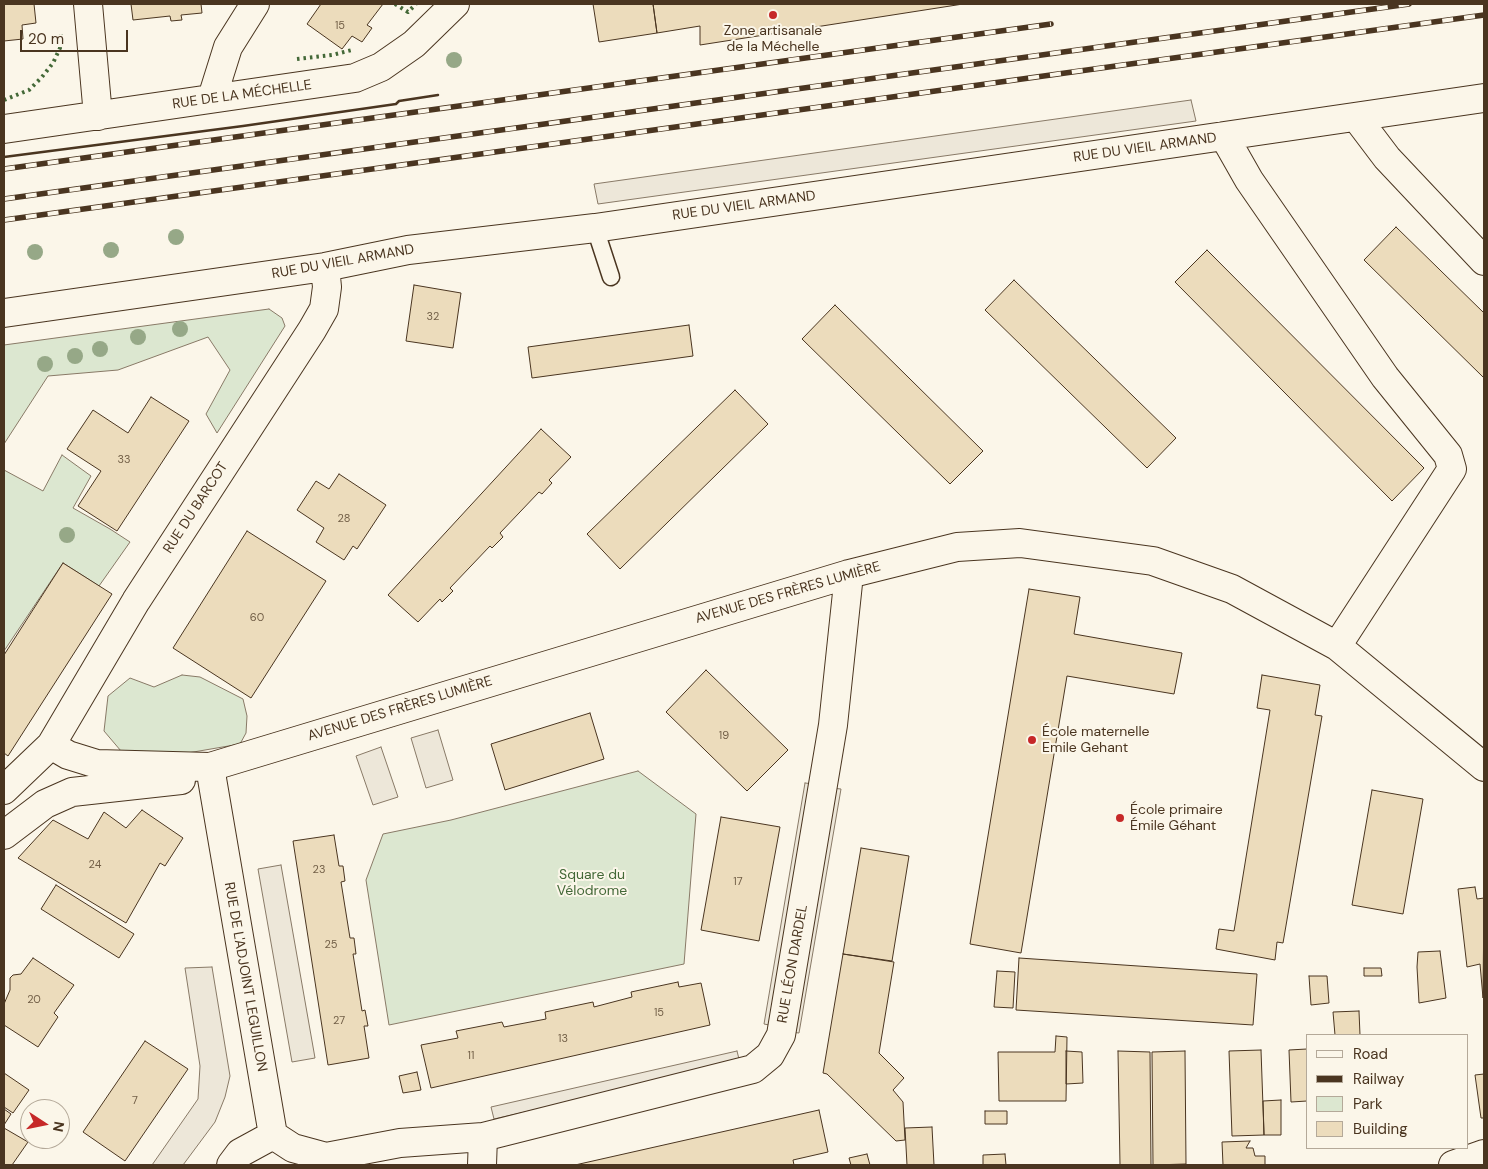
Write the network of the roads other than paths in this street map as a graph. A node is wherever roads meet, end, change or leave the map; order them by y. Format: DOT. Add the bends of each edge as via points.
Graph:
graph roads {
  1 [pos="88,4"];
  2 [pos="255,4"];
  3 [pos="455,4"];
  4 [pos="212,98"];
  5 [pos="1484,98"];
  6 [pos="98,116"];
  7 [pos="1356,118"];
  8 [pos="4,130"];
  9 [pos="1224,136"];
  10 [pos="595,228"];
  11 [pos="1484,260"];
  12 [pos="325,267"];
  13 [pos="611,277"];
  14 [pos="4,312"];
  15 [pos="849,574"];
  16 [pos="1337,646"];
  17 [pos="51,745"];
  18 [pos="1484,765"];
  19 [pos="210,767"];
  20 [pos="4,790"];
  21 [pos="59,798"];
  22 [pos="4,835"];
  23 [pos="273,1135"];
  24 [pos="483,1137"];
  25 [pos="1484,1154"];
  26 [pos="232,1165"];
  27 [pos="482,1165"];
  28 [pos="1453,1165"];
  1 -- 6 [label="street"];
  2 -- 4 [label="street" via="228,47"];
  3 -- 4 [label="street, RUE DE LA MÉCHELLE" via="414,44 381,67 355,78"];
  4 -- 6 [label="street, RUE DE LA MÉCHELLE"];
  5 -- 7 [label="street, RUE DU VIEIL ARMAND"];
  6 -- 8 [label="street, RUE DE LA MÉCHELLE"];
  7 -- 9 [label="street, RUE DU VIEIL ARMAND"];
  7 -- 11 [label="street" via="1387,158"];
  9 -- 10 [label="street, RUE DU VIEIL ARMAND"];
  9 -- 16 [label="street" via="1249,180 1385,377 1448,455 1452,469"];
  10 -- 12 [label="street, RUE DU VIEIL ARMAND" via="408,250"];
  10 -- 13 [label="lane"];
  12 -- 14 [label="street, RUE DU VIEIL ARMAND"];
  12 -- 17 [label="street, RUE DU BARCOT" via="324,309 136,601"];
  15 -- 16 [label="street, AVENUE DES FRÈRES LUMIÈRE" via="957,547 1020,543 1153,561 1232,589"];
  15 -- 19 [label="street, AVENUE DES FRÈRES LUMIÈRE"];
  15 -- 24 [label="street, RUE LÉON DARDEL" via="834,725 781,1035 770,1055 753,1069"];
  16 -- 18 [label="street, AVENUE DES FRÈRES LUMIÈRE"];
  17 -- 19 [label="street, AVENUE DES FRÈRES LUMIÈRE" via="68,755 97,764"];
  17 -- 20 [label="street, RUE DU BARCOT"];
  17 -- 21 [label="street" via="62,782"];
  19 -- 21 [label="street" via="185,780 72,792"];
  19 -- 23 [label="street, RUE DE L'ADJOINT LEGUILLON"];
  21 -- 22 [label="street" via="45,804"];
  23 -- 24 [label="street, RUE LÉON DARDEL" via="292,1148 326,1156 400,1143"];
  23 -- 26 [label="street" via="240,1154"];
  24 -- 27 [label="street"];
  25 -- 28 [label="street"];
}
